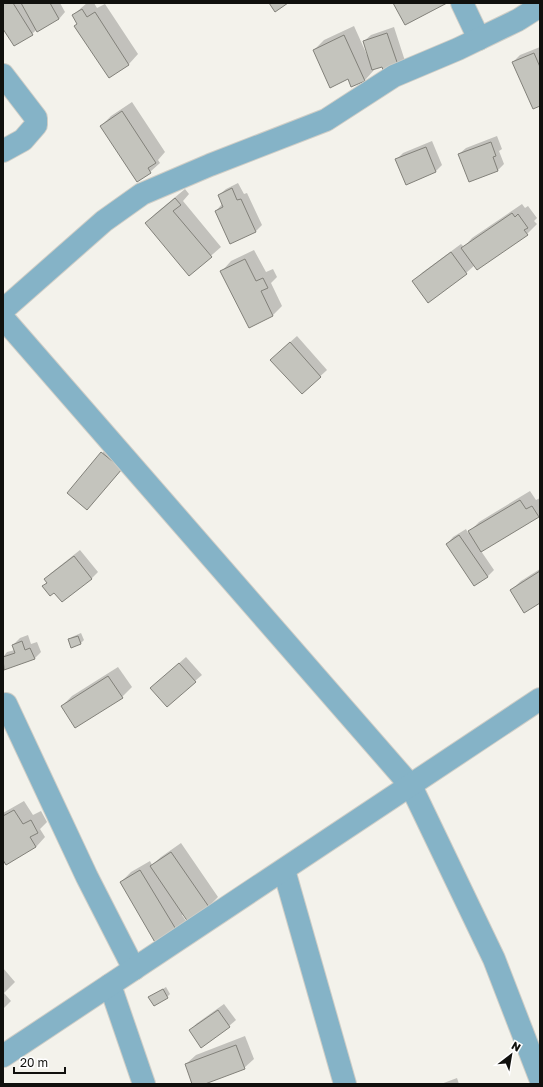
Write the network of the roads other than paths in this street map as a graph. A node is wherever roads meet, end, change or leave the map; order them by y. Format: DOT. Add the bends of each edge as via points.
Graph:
graph roads {
  1 [pos="462,3"];
  2 [pos="540,6"];
  3 [pos="478,39"];
  4 [pos="3,76"];
  5 [pos="3,151"];
  6 [pos="3,310"];
  7 [pos="3,318"];
  8 [pos="540,699"];
  9 [pos="6,704"];
  10 [pos="411,786"];
  11 [pos="284,870"];
  12 [pos="134,969"];
  13 [pos="110,985"];
  14 [pos="3,1056"];
  15 [pos="540,1078"];
  16 [pos="144,1084"];
  17 [pos="345,1084"];
  1 -- 3 [label="street"];
  2 -- 3 [label="street" via="518,20"];
  3 -- 6 [label="street" via="394,76 326,120 142,194 104,221"];
  4 -- 5 [label="street" via="36,118 36,125 23,140"];
  7 -- 10 [label="street"];
  8 -- 10 [label="street"];
  9 -- 12 [label="street" via="87,877"];
  10 -- 11 [label="street"];
  10 -- 15 [label="street" via="494,959"];
  11 -- 12 [label="street"];
  11 -- 17 [label="street"];
  12 -- 13 [label="street"];
  13 -- 14 [label="street"];
  13 -- 16 [label="street"];
}
